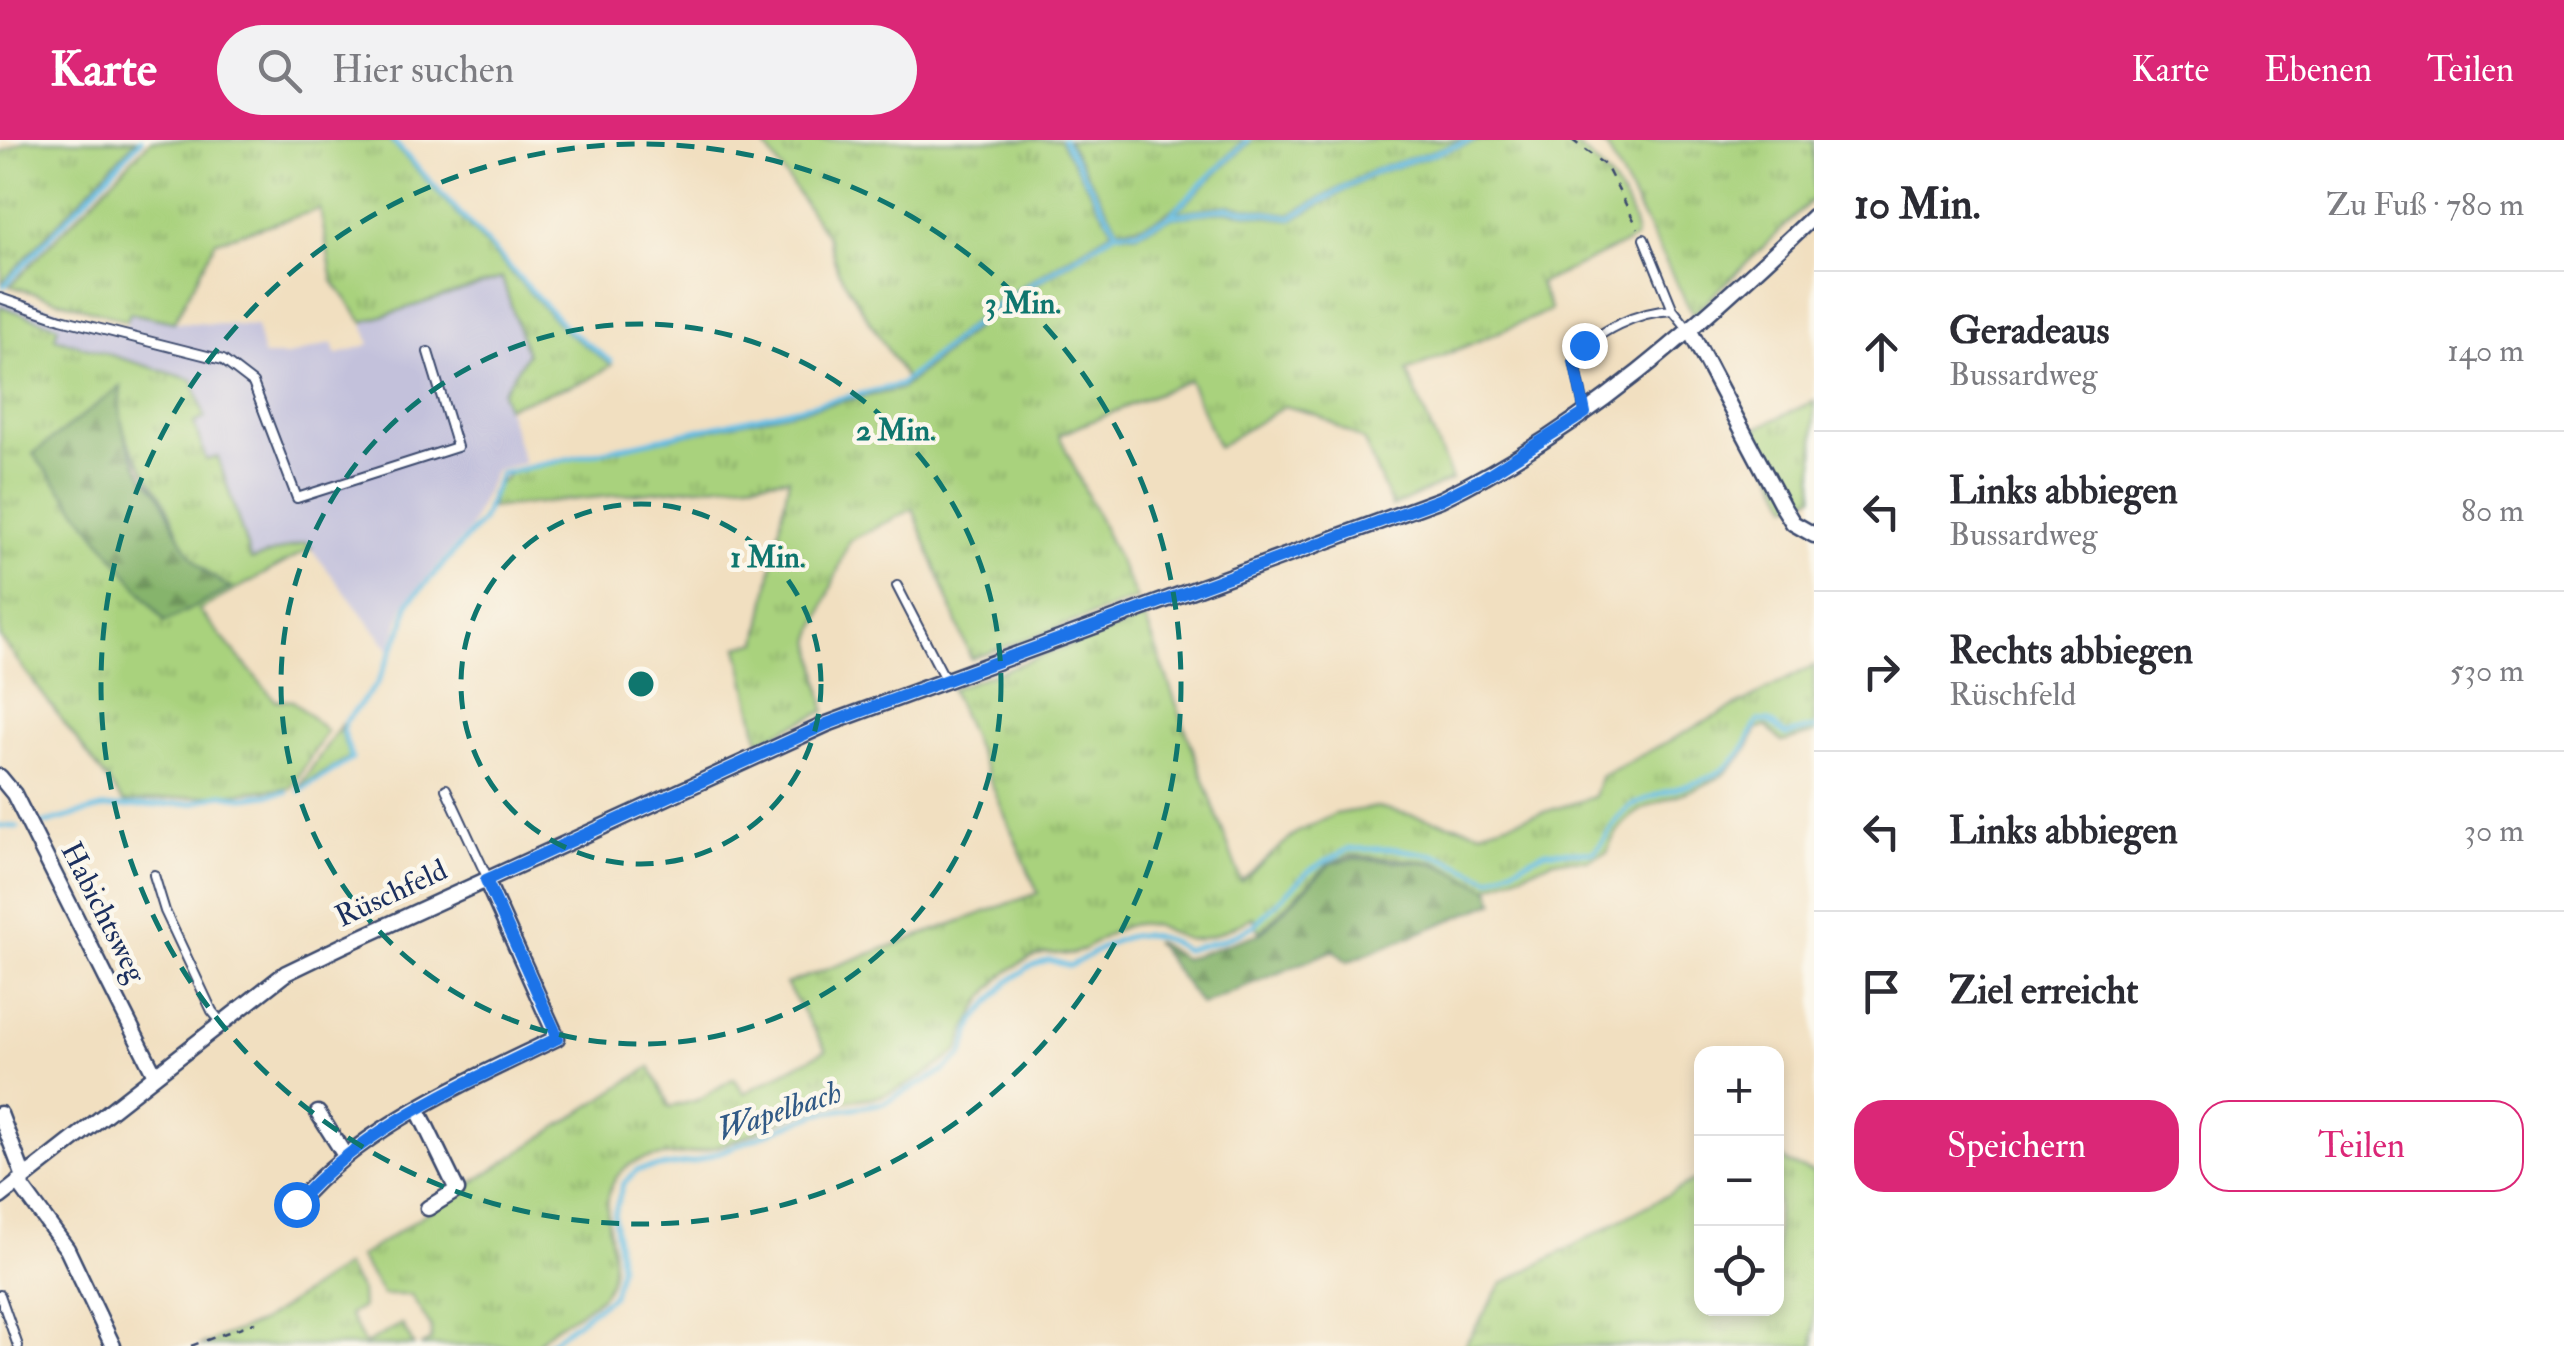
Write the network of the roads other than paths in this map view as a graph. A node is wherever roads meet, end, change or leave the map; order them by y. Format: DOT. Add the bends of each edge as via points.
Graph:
graph roads {
  1 [pos="1814,216"];
  2 [pos="1644,239"];
  3 [pos="0,298"];
  4 [pos="1674,310"];
  5 [pos="1691,332"];
  6 [pos="428,352"];
  7 [pos="1585,413"];
  8 [pos="1814,535"];
  9 [pos="897,586"];
  10 [pos="946,681"];
  11 [pos="0,778"];
  12 [pos="446,789"];
  13 [pos="154,875"];
  14 [pos="487,879"];
  15 [pos="222,1023"];
  16 [pos="155,1075"];
  17 [pos="418,1112"];
  18 [pos="0,1114"];
  19 [pos="318,1114"];
  20 [pos="344,1154"];
  21 [pos="21,1180"];
  22 [pos="0,1196"];
  23 [pos="296,1204"];
  24 [pos="428,1208"];
  25 [pos="0,1294"];
  26 [pos="18,1346"];
  27 [pos="113,1346"];
  1 -- 5 [label="street, Rüschfeld"];
  2 -- 4 [label="lane"];
  3 -- 6 [label="lane" via="223,360 253,382 297,498 457,447"];
  4 -- 5 [label="lane"];
  4 -- 7 [label="lane" via="1649,310 1584,345 1574,360"];
  5 -- 7 [label="street, Rüschfeld"];
  5 -- 8 [label="street" via="1783,507"];
  7 -- 10 [label="street, Rüschfeld" via="1441,499"];
  9 -- 10 [label="lane"];
  10 -- 14 [label="street, Rüschfeld" via="827,724"];
  11 -- 16 [label="street, Habichtsweg" via="14,794"];
  12 -- 14 [label="lane"];
  13 -- 15 [label="lane" via="165,911"];
  14 -- 15 [label="street, Rüschfeld" via="286,973"];
  14 -- 17 [label="street" via="558,1038"];
  15 -- 16 [label="street, Rüschfeld"];
  16 -- 21 [label="street, Rüschfeld"];
  17 -- 20 [label="street"];
  17 -- 24 [label="street" via="456,1190"];
  18 -- 21 [label="street"];
  19 -- 20 [label="street"];
  20 -- 23 [label="street"];
  21 -- 22 [label="street, Rüschfeld"];
  21 -- 27 [label="street" via="67,1249"];
  25 -- 26 [label="lane"];
}
